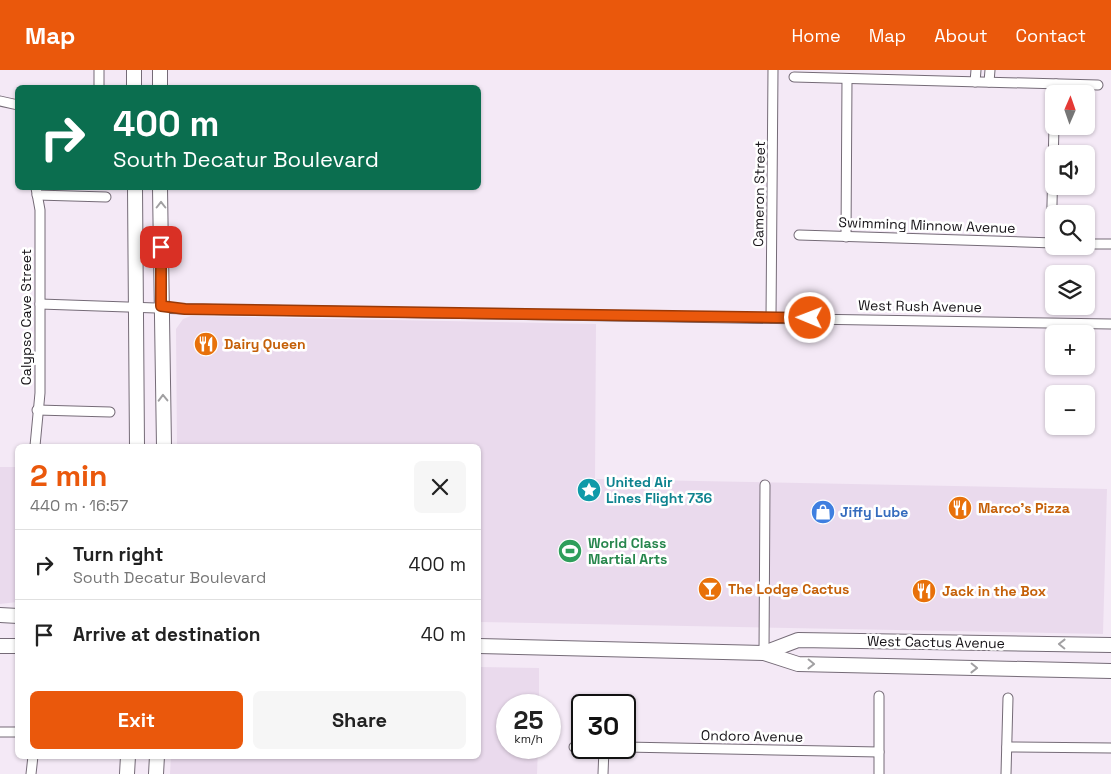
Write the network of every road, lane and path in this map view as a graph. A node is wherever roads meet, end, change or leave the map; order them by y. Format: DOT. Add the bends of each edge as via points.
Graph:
graph roads {
  1 [pos="99,70"];
  2 [pos="134,70"];
  3 [pos="160,70"];
  4 [pos="773,70"];
  5 [pos="976,70"];
  6 [pos="990,70"];
  7 [pos="794,77"];
  8 [pos="848,79"];
  9 [pos="976,82"];
  10 [pos="989,82"];
  11 [pos="1056,84"];
  12 [pos="1098,84"];
  13 [pos="99,85"];
  14 [pos="134,85"];
  15 [pos="160,85"];
  16 [pos="0,101"];
  17 [pos="15,104"];
  18 [pos="1054,135"];
  19 [pos="135,190"];
  20 [pos="160,190"];
  21 [pos="37,191"];
  22 [pos="106,197"];
  23 [pos="1053,205"];
  24 [pos="799,235"];
  25 [pos="846,237"];
  26 [pos="1045,243"];
  27 [pos="1095,244"];
  28 [pos="1111,244"];
  29 [pos="40,304"];
  30 [pos="161,306"];
  31 [pos="137,307"];
  32 [pos="771,318"];
  33 [pos="1111,324"];
  34 [pos="37,410"];
  35 [pos="110,412"];
  36 [pos="35,444"];
  37 [pos="137,444"];
  38 [pos="164,444"];
  39 [pos="765,485"];
  40 [pos="0,615"];
  41 [pos="15,616"];
  42 [pos="1111,645"];
  43 [pos="0,646"];
  44 [pos="15,646"];
  45 [pos="481,646"];
  46 [pos="764,653"];
  47 [pos="1111,671"];
  48 [pos="879,696"];
  49 [pos="1008,698"];
  50 [pos="0,732"];
  51 [pos="15,732"];
  52 [pos="1007,746"];
  53 [pos="636,747"];
  54 [pos="1111,748"];
  55 [pos="879,752"];
  56 [pos="33,759"];
  57 [pos="128,759"];
  58 [pos="156,759"];
  59 [pos="604,759"];
  60 [pos="32,774"];
  61 [pos="127,774"];
  62 [pos="156,774"];
  63 [pos="603,774"];
  64 [pos="879,774"];
  65 [pos="1006,774"];
  1 -- 13 [label="street"];
  2 -- 14 [label="main road"];
  3 -- 15 [label="main road"];
  4 -- 32 [label="street, Cameron Street"];
  5 -- 9 [label="street"];
  6 -- 10 [label="street"];
  7 -- 8 [label="street"];
  8 -- 9 [label="street"];
  8 -- 25 [label="street"];
  9 -- 10 [label="street"];
  10 -- 11 [label="street"];
  11 -- 12 [label="street"];
  16 -- 17 [label="street"];
  18 -- 23 [label="street"];
  19 -- 31 [label="main road"];
  30 -- 20 [label="main road, one-way"];
  21 -- 22 [label="street"];
  21 -- 29 [label="street, Calypso Cave Street"];
  24 -- 25 [label="street, Swimming Minnow Avenue"];
  25 -- 26 [label="street, Swimming Minnow Avenue"];
  27 -- 28 [label="street"];
  29 -- 31 [label="street, West Rush Avenue"];
  29 -- 34 [label="street, Calypso Cave Street"];
  30 -- 31 [label="street, West Rush Avenue"];
  30 -- 32 [label="street, West Rush Avenue" via="185,309"];
  38 -- 30 [label="main road, one-way"];
  31 -- 37 [label="main road"];
  32 -- 33 [label="street, West Rush Avenue"];
  34 -- 35 [label="street"];
  34 -- 36 [label="street, Calypso Cave Street"];
  39 -- 46 [label="street"];
  40 -- 41 [label="main road"];
  42 -- 46 [label="main road, West Cactus Avenue, one-way" via="798,640"];
  43 -- 44 [label="main road"];
  45 -- 46 [label="main road, West Cactus Avenue"];
  46 -- 47 [label="main road, West Cactus Avenue, one-way" via="798,664"];
  48 -- 55 [label="street"];
  49 -- 52 [label="street"];
  50 -- 51 [label="street"];
  52 -- 54 [label="street"];
  52 -- 65 [label="street"];
  53 -- 55 [label="street, Ondoro Avenue"];
  55 -- 64 [label="street"];
  56 -- 60 [label="street"];
  57 -- 61 [label="main road"];
  58 -- 62 [label="main road"];
  59 -- 63 [label="street"];
}
